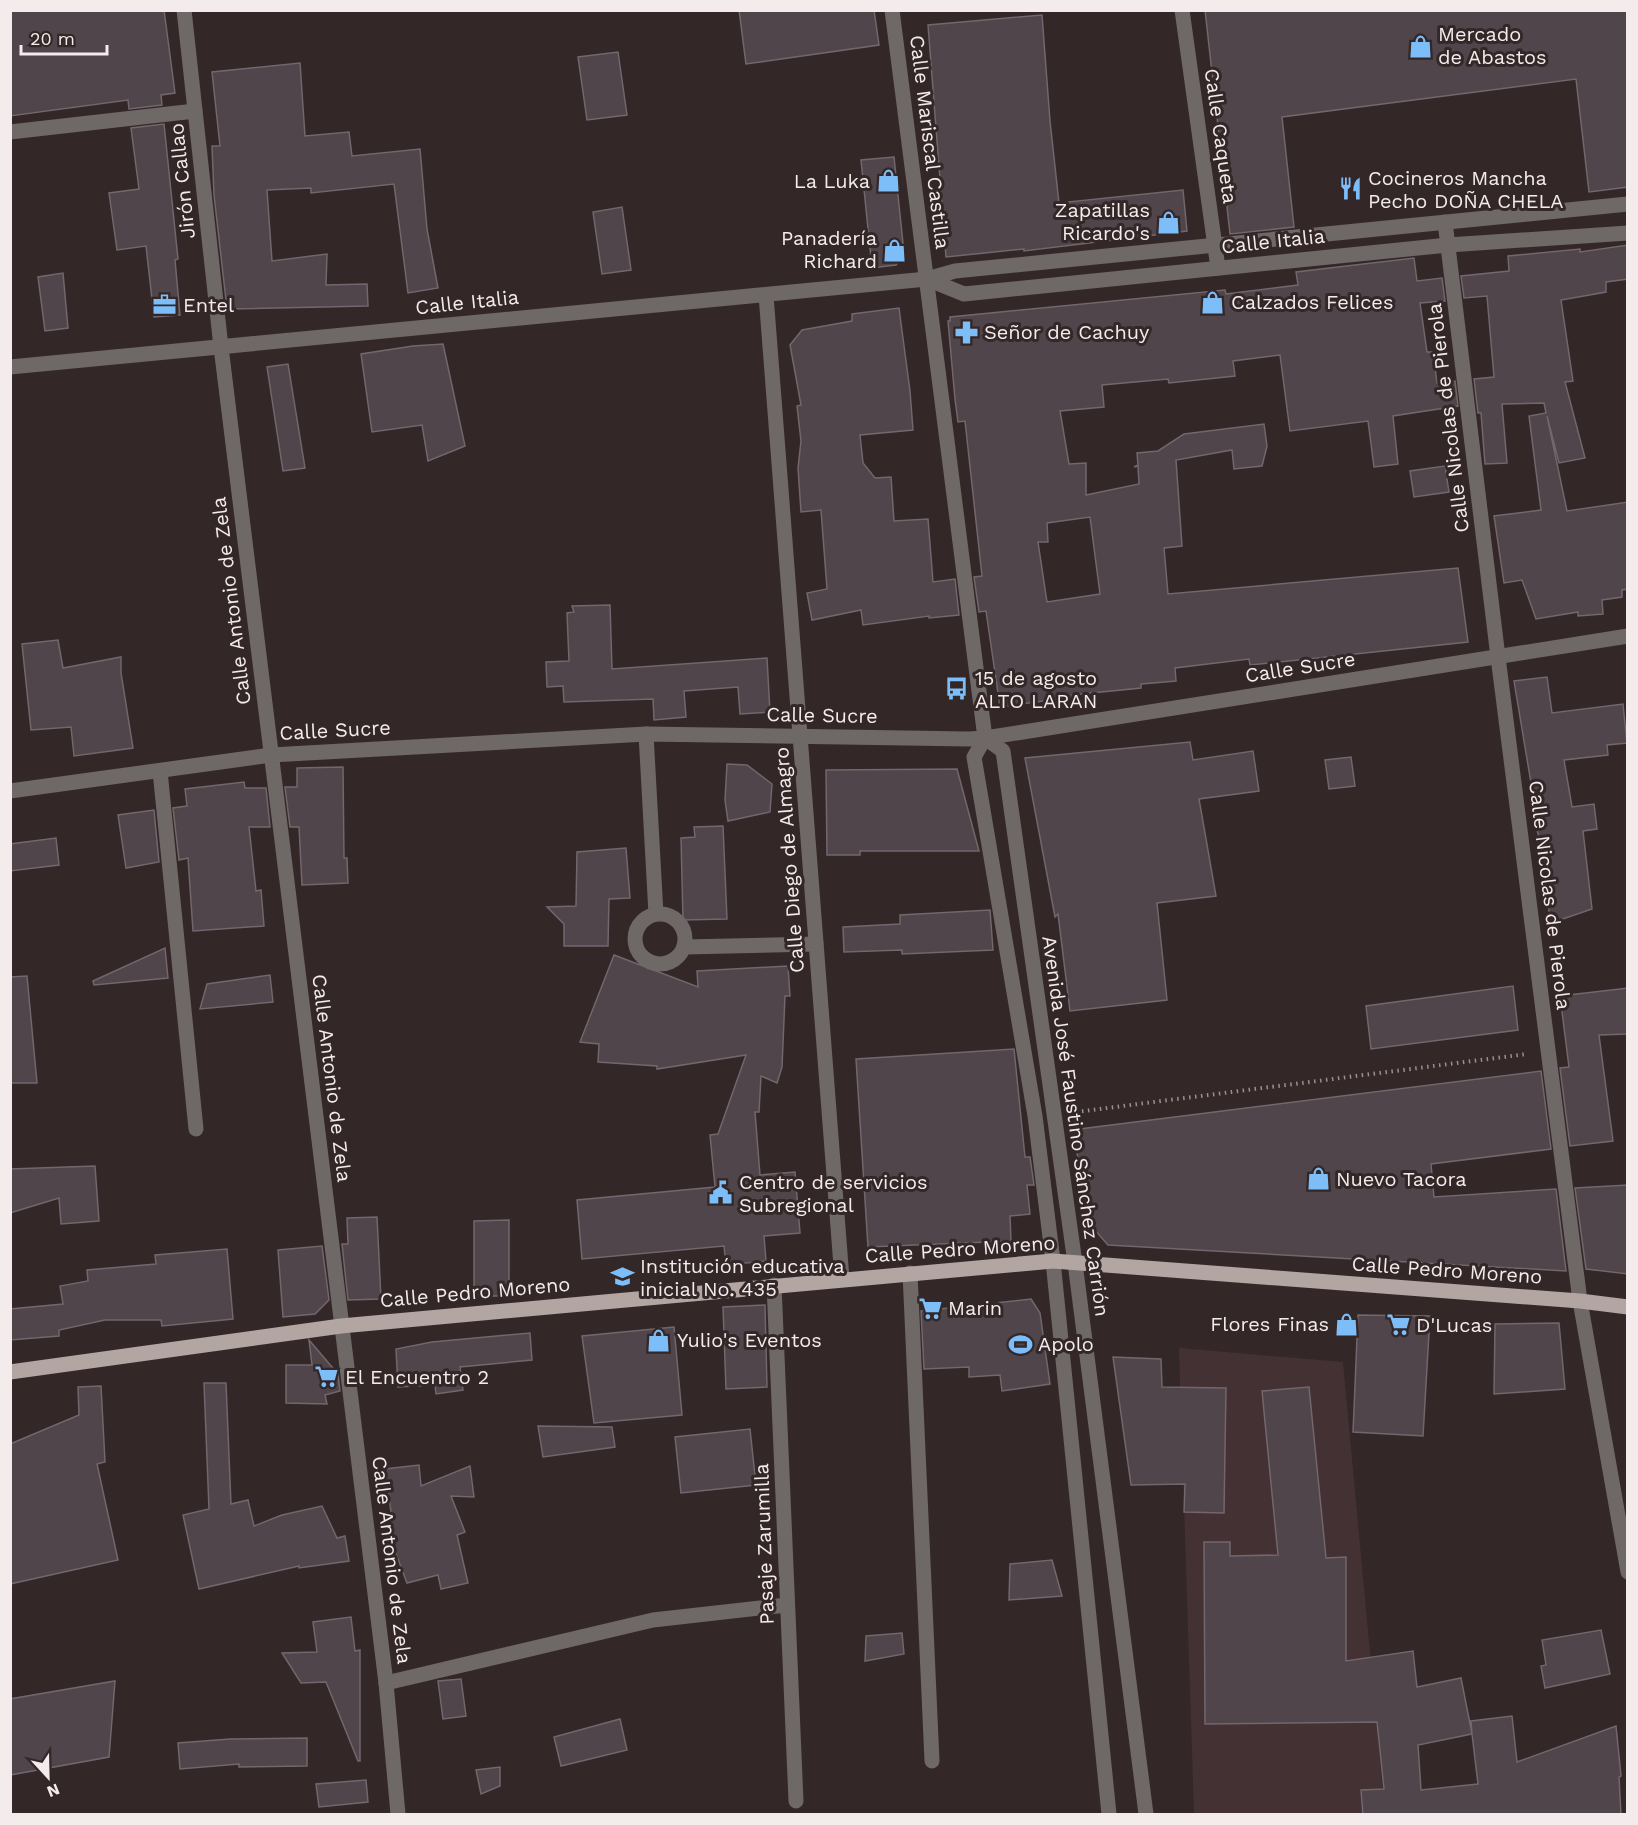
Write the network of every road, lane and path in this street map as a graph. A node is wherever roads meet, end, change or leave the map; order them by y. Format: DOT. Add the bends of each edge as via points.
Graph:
graph roads {
  1 [pos="184,10"];
  2 [pos="892,10"];
  3 [pos="1182,10"];
  4 [pos="195,111"];
  5 [pos="10,132"];
  6 [pos="1628,204"];
  7 [pos="1445,222"];
  8 [pos="1628,233"];
  9 [pos="1215,245"];
  10 [pos="1448,245"];
  11 [pos="1218,268"];
  12 [pos="927,279"];
  13 [pos="766,295"];
  14 [pos="222,347"];
  15 [pos="10,367"];
  16 [pos="1628,636"];
  17 [pos="1498,657"];
  18 [pos="646,734"];
  19 [pos="801,736"];
  20 [pos="985,738"];
  21 [pos="271,755"];
  22 [pos="160,771"];
  23 [pos="10,791"];
  24 [pos="656,914"];
  25 [pos="816,944"];
  26 [pos="684,947"];
  27 [pos="1549,1052"];
  28 [pos="1053,1115"];
  29 [pos="196,1129"];
  30 [pos="1053,1261"];
  31 [pos="1075,1263"];
  32 [pos="910,1273"];
  33 [pos="842,1279"];
  34 [pos="774,1285"];
  35 [pos="1580,1301"];
  36 [pos="1628,1307"];
  37 [pos="341,1326"];
  38 [pos="10,1372"];
  39 [pos="1628,1572"];
  40 [pos="787,1605"];
  41 [pos="386,1683"];
  42 [pos="932,1761"];
  43 [pos="796,1801"];
  44 [pos="398,1815"];
  45 [pos="1109,1815"];
  46 [pos="1146,1815"];
  1 -- 4 [label="street, Jirón Callao"];
  2 -- 12 [label="street, Calle Mariscal Castilla"];
  3 -- 9 [label="street, Calle Caqueta"];
  4 -- 5 [label="street"];
  4 -- 14 [label="street, Jirón Callao"];
  6 -- 7 [label="street, Calle Italia"];
  7 -- 9 [label="street, Calle Italia"];
  7 -- 10 [label="street, Calle Nicolas de Pierola"];
  8 -- 10 [label="street, Calle Italia"];
  9 -- 11 [label="street, Calle Caqueta"];
  9 -- 12 [label="street, Calle Italia" via="955,271"];
  10 -- 11 [label="street, Calle Italia"];
  10 -- 17 [label="street, Calle Nicolas de Pierola"];
  11 -- 12 [label="street, Calle Italia" via="964,294"];
  12 -- 13 [label="street, Calle Italia"];
  12 -- 20 [label="street, Avenida José Faustino Sánchez Carrión"];
  13 -- 14 [label="street, Calle Italia"];
  13 -- 19 [label="street, Calle Diego de Almagro"];
  14 -- 15 [label="street, Calle Italia"];
  14 -- 21 [label="street, Calle Antonio de Zela"];
  16 -- 17 [label="street, Calle Sucre"];
  17 -- 20 [label="street, Calle Sucre"];
  17 -- 27 [label="street, Calle Nicolas de Pierola"];
  18 -- 19 [label="street, Calle Sucre"];
  18 -- 21 [label="street, Calle Sucre"];
  18 -- 24 [label="street"];
  19 -- 20 [label="street, Calle Sucre"];
  19 -- 25 [label="street, Calle Diego de Almagro"];
  20 -- 28 [label="street, Avenida José Faustino Sánchez Carrión" via="1003,751"];
  20 -- 30 [label="street, Avenida José Faustino Sánchez Carrión" via="974,757 1035,1116"];
  21 -- 22 [label="street, Calle Sucre"];
  21 -- 37 [label="street, Calle Antonio de Zela"];
  22 -- 23 [label="street, Calle Sucre"];
  22 -- 29 [label="street"];
  24 -- 26 [label="street" via="675,919 682,927"];
  24 -- 26 [label="street" via="638,928 637,950 656,964 678,957"];
  25 -- 26 [label="street"];
  25 -- 33 [label="street, Calle Diego de Almagro"];
  27 -- 28 [label="path"];
  27 -- 35 [label="street, Calle Nicolas de Pierola"];
  28 -- 31 [label="street, Avenida José Faustino Sánchez Carrión"];
  30 -- 31 [label="main road, Calle Pedro Moreno"];
  30 -- 32 [label="main road, Calle Pedro Moreno"];
  30 -- 45 [label="street, Avenida José Faustino Sánchez Carrión"];
  31 -- 35 [label="main road, Calle Pedro Moreno"];
  31 -- 46 [label="street, Avenida José Faustino Sánchez Carrión"];
  32 -- 33 [label="main road, Calle Pedro Moreno"];
  32 -- 42 [label="street"];
  33 -- 34 [label="main road, Calle Pedro Moreno"];
  34 -- 37 [label="main road, Calle Pedro Moreno"];
  34 -- 40 [label="street, Pasaje Zarumilla"];
  35 -- 36 [label="main road, Calle Pedro Moreno"];
  35 -- 39 [label="street, Calle Nicolas de Pierola"];
  37 -- 38 [label="main road, Calle Pedro Moreno"];
  37 -- 41 [label="street, Calle Antonio de Zela"];
  40 -- 41 [label="street" via="653,1620"];
  40 -- 43 [label="street, Pasaje Zarumilla"];
  41 -- 44 [label="street, Calle Antonio de Zela"];
}
